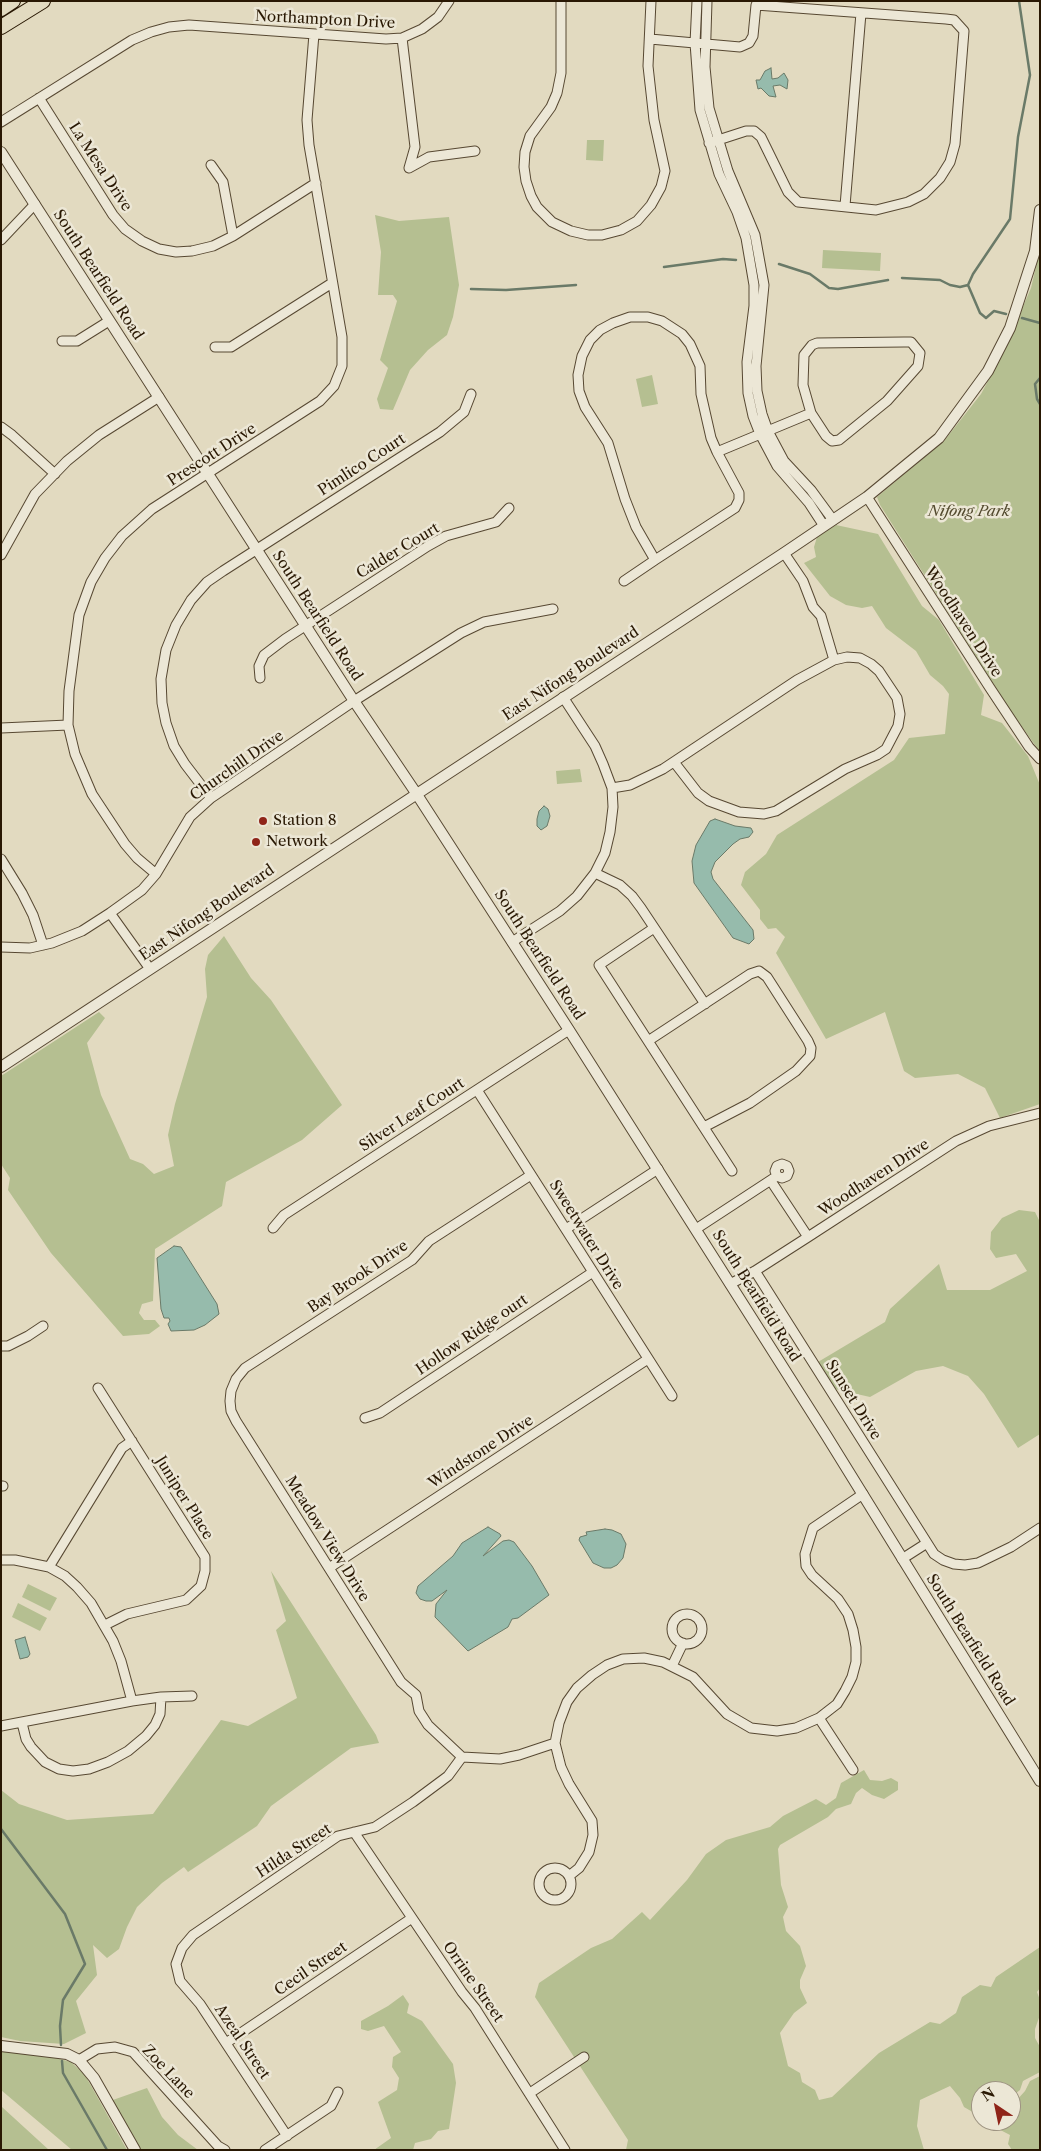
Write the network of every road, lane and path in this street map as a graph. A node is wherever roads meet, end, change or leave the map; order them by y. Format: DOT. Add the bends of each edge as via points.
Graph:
graph roads {
  1 [pos="14,1"];
  2 [pos="43,1"];
  3 [pos="449,1"];
  4 [pos="561,1"];
  5 [pos="651,1"];
  6 [pos="697,1"];
  7 [pos="707,1"];
  8 [pos="1,9"];
  9 [pos="861,13"];
  10 [pos="1,28"];
  11 [pos="314,34"];
  12 [pos="402,38"];
  13 [pos="650,39"];
  14 [pos="699,44"];
  15 [pos="38,98"];
  16 [pos="1,122"];
  17 [pos="713,141"];
  18 [pos="475,151"];
  19 [pos="1,152"];
  20 [pos="211,165"];
  21 [pos="316,183"];
  22 [pos="34,204"];
  23 [pos="845,206"];
  24 [pos="1040,210"];
  25 [pos="232,236"];
  26 [pos="1,240"];
  27 [pos="332,283"];
  28 [pos="109,321"];
  29 [pos="62,341"];
  30 [pos="215,348"];
  31 [pos="471,394"];
  32 [pos="159,397"];
  33 [pos="811,413"];
  34 [pos="1,427"];
  35 [pos="764,433"];
  36 [pos="717,452"];
  37 [pos="55,474"];
  38 [pos="208,474"];
  39 [pos="867,496"];
  40 [pos="509,508"];
  41 [pos="828,523"];
  42 [pos="4,544"];
  43 [pos="256,549"];
  44 [pos="784,553"];
  45 [pos="1,555"];
  46 [pos="655,560"];
  47 [pos="624,581"];
  48 [pos="553,609"];
  49 [pos="305,626"];
  50 [pos="834,660"];
  51 [pos="260,678"];
  52 [pos="563,697"];
  53 [pos="354,702"];
  54 [pos="68,725"];
  55 [pos="1,728"];
  56 [pos="1040,759"];
  57 [pos="674,762"];
  58 [pos="612,788"];
  59 [pos="416,793"];
  60 [pos="211,798"];
  61 [pos="1,859"];
  62 [pos="595,873"];
  63 [pos="156,874"];
  64 [pos="110,913"];
  65 [pos="654,928"];
  66 [pos="512,942"];
  67 [pos="44,945"];
  68 [pos="1,947"];
  69 [pos="150,969"];
  70 [pos="705,1004"];
  71 [pos="569,1030"];
  72 [pos="648,1041"];
  73 [pos="1,1067"];
  74 [pos="477,1090"];
  75 [pos="1040,1113"];
  76 [pos="704,1127"];
  77 [pos="658,1169"];
  78 [pos="732,1171"];
  79 [pos="531,1175"];
  80 [pos="273,1228"];
  81 [pos="566,1229"];
  82 [pos="696,1229"];
  83 [pos="808,1237"];
  84 [pos="755,1271"];
  85 [pos="592,1272"];
  86 [pos="730,1284"];
  87 [pos="43,1326"];
  88 [pos="1,1346"];
  89 [pos="648,1359"];
  90 [pos="98,1388"];
  91 [pos="231,1391"];
  92 [pos="672,1396"];
  93 [pos="365,1418"];
  94 [pos="132,1441"];
  95 [pos="863,1494"];
  96 [pos="1040,1528"];
  97 [pos="927,1543"];
  98 [pos="902,1559"];
  99 [pos="1,1560"];
  100 [pos="49,1567"];
  101 [pos="329,1568"];
  102 [pos="105,1625"];
  103 [pos="682,1643"];
  104 [pos="672,1666"];
  105 [pos="192,1696"];
  106 [pos="161,1697"];
  107 [pos="132,1701"];
  108 [pos="820,1718"];
  109 [pos="22,1723"];
  110 [pos="1,1726"];
  111 [pos="555,1743"];
  112 [pos="462,1756"];
  113 [pos="853,1770"];
  114 [pos="1040,1781"];
  115 [pos="354,1832"];
  116 [pos="569,1876"];
  117 [pos="412,1918"];
  118 [pos="176,1964"];
  119 [pos="226,2043"];
  120 [pos="1,2046"];
  121 [pos="584,2057"];
  122 [pos="79,2060"];
  123 [pos="338,2092"];
  124 [pos="530,2093"];
  125 [pos="287,2136"];
  126 [pos="135,2150"];
  127 [pos="225,2150"];
  128 [pos="265,2150"];
  129 [pos="565,2150"];
  1 -- 8 [label="main road"];
  2 -- 10 [label="main road"];
  3 -- 12 [label="street, Northampton Drive" via="438,17"];
  4 -- 13 [label="street" via="561,73 557,93 530,136 524,166 531,196 538,207 552,222 571,231 602,235 621,230 637,221 661,187 665,171 654,120 648,66"];
  5 -- 13 [label="street"];
  6 -- 14 [label="street"];
  7 -- 14 [label="street"];
  9 -- 14 [label="street" via="756,5 753,36 749,43 732,47"];
  9 -- 23 [label="street"];
  9 -- 23 [label="street" via="954,20 964,31 964,39 955,144 950,162 940,178 924,194 892,207 876,210"];
  11 -- 12 [label="street, Northampton Drive"];
  11 -- 15 [label="street, Northampton Drive" via="189,25 169,27 132,40"];
  11 -- 21 [label="street, Prescott Drive" via="307,120 308,145"];
  12 -- 18 [label="street" via="415,146 409,168 429,157"];
  13 -- 14 [label="street"];
  14 -- 17 [label="street"];
  15 -- 16 [label="street, Northampton Drive"];
  15 -- 25 [label="street, La Mesa Drive" via="113,215 142,242 159,249 192,251 213,246"];
  17 -- 23 [label="street" via="754,131 761,137 793,199"];
  17 -- 35 [label="street" via="755,235 760,259 764,285 756,366"];
  19 -- 22 [label="street, South Bearfield Road"];
  20 -- 25 [label="street" via="223,182"];
  21 -- 25 [label="street, La Mesa Drive"];
  21 -- 27 [label="street, Prescott Drive"];
  22 -- 26 [label="street"];
  22 -- 28 [label="street, South Bearfield Road"];
  24 -- 39 [label="street, East Nifong Boulevard" via="1035,251 1025,288 1010,328 988,371 939,438"];
  27 -- 30 [label="street" via="231,347"];
  27 -- 38 [label="street, Prescott Drive" via="343,352 342,366 334,386 320,401"];
  28 -- 29 [label="street" via="77,341"];
  28 -- 32 [label="street, South Bearfield Road"];
  31 -- 43 [label="street, Pimlico Court" via="464,412 440,432"];
  32 -- 37 [label="street" via="82,446"];
  32 -- 38 [label="street, South Bearfield Road"];
  33 -- 33 [label="street" via="832,441 844,437 887,401 918,366 920,352 911,342 812,345 804,355 803,385"];
  33 -- 35 [label="street"];
  34 -- 37 [label="street"];
  35 -- 36 [label="street"];
  35 -- 41 [label="street"];
  36 -- 46 [label="street" via="739,493 735,508"];
  36 -- 46 [label="street" via="702,394 700,366 682,334 662,321 630,317 600,330 590,340 578,374 579,391 584,407 608,443 633,520"];
  37 -- 42 [label="street" via="36,494"];
  38 -- 43 [label="street, South Bearfield Road"];
  38 -- 54 [label="street, Prescott Drive" via="152,510 122,536 91,582 77,625"];
  39 -- 41 [label="street, East Nifong Boulevard"];
  39 -- 56 [label="street, Woodhaven Drive" via="1028,747"];
  40 -- 49 [label="street, Calder Court" via="496,522 446,536 428,546"];
  41 -- 44 [label="street, East Nifong Boulevard"];
  42 -- 45 [label="street"];
  43 -- 49 [label="street, South Bearfield Road"];
  43 -- 60 [label="street, Pimlico Court" via="207,582 191,600 166,650 161,679 166,723 174,746"];
  44 -- 50 [label="street" via="821,616"];
  44 -- 52 [label="street, East Nifong Boulevard"];
  46 -- 47 [label="street"];
  48 -- 53 [label="street, Churchill Drive" via="474,626"];
  49 -- 51 [label="street, Calder Court" via="264,655 259,666"];
  49 -- 53 [label="street, South Bearfield Road"];
  50 -- 57 [label="street" via="797,680"];
  50 -- 57 [label="street" via="860,658 871,664 897,698 898,726 886,748 878,755 845,769 776,812 764,814 739,812 709,801 698,793"];
  52 -- 58 [label="street" via="595,746"];
  52 -- 59 [label="street, East Nifong Boulevard"];
  53 -- 59 [label="street, South Bearfield Road"];
  53 -- 60 [label="street, Churchill Drive"];
  54 -- 55 [label="street"];
  54 -- 63 [label="street, Prescott Drive" via="80,769 92,794 125,844"];
  57 -- 58 [label="street" via="647,778"];
  58 -- 62 [label="street" via="610,832 605,853"];
  59 -- 66 [label="street, South Bearfield Road"];
  59 -- 69 [label="street, East Nifong Boulevard"];
  60 -- 63 [label="street, Churchill Drive" via="190,817"];
  61 -- 67 [label="street" via="22,892"];
  62 -- 65 [label="street" via="632,896"];
  62 -- 66 [label="street" via="577,896"];
  63 -- 64 [label="street, Churchill Drive" via="142,890"];
  64 -- 67 [label="street, Churchill Drive" via="82,931"];
  64 -- 69 [label="street"];
  65 -- 70 [label="street"];
  65 -- 72 [label="street" via="599,965"];
  66 -- 71 [label="street, South Bearfield Road"];
  67 -- 68 [label="street, Churchill Drive"];
  69 -- 73 [label="street, East Nifong Boulevard"];
  70 -- 72 [label="street"];
  70 -- 76 [label="street" via="759,971 767,977 811,1048 807,1062 750,1104"];
  71 -- 74 [label="street, Silver Leaf Court"];
  71 -- 77 [label="street, South Bearfield Road"];
  72 -- 76 [label="street"];
  74 -- 79 [label="street, Sweetwater Drive"];
  74 -- 80 [label="street, Silver Leaf Court" via="284,1215"];
  75 -- 83 [label="street, Woodhaven Drive" via="990,1126 956,1141"];
  76 -- 78 [label="street"];
  77 -- 81 [label="street"];
  77 -- 82 [label="street, South Bearfield Road"];
  79 -- 81 [label="street, Sweetwater Drive"];
  79 -- 91 [label="street, Bay Brook Drive" via="429,1241 412,1260 245,1368"];
  81 -- 85 [label="street, Sweetwater Drive"];
  82 -- 83 [label="street" via="774,1178"];
  82 -- 86 [label="street, South Bearfield Road"];
  83 -- 84 [label="street, Woodhaven Drive"];
  84 -- 86 [label="street, Woodhaven Drive"];
  84 -- 97 [label="street, Sunset Drive"];
  85 -- 89 [label="street, Sweetwater Drive"];
  85 -- 93 [label="street, Hollow Ridge ourt" via="380,1413"];
  86 -- 95 [label="street, South Bearfield Road"];
  87 -- 88 [label="street" via="8,1346"];
  89 -- 92 [label="street, Sweetwater Drive"];
  89 -- 101 [label="street, Windstone Drive"];
  90 -- 94 [label="street, Juniper Place"];
  91 -- 101 [label="street, Meadow View Drive" via="231,1411 236,1421"];
  94 -- 100 [label="street" via="122,1448"];
  94 -- 102 [label="street, Juniper Place" via="205,1557 206,1571 201,1586 186,1600 128,1614"];
  95 -- 98 [label="street, South Bearfield Road"];
  95 -- 108 [label="street" via="814,1528 805,1554 806,1566 812,1575 838,1599 848,1614 856,1647 856,1662 845,1691 837,1704"];
  96 -- 97 [label="street, Sunset Drive" via="1011,1547 978,1563 965,1565 943,1560"];
  97 -- 98 [label="street"];
  98 -- 114 [label="street, South Bearfield Road"];
  99 -- 100 [label="street"];
  100 -- 102 [label="street" via="77,1587"];
  101 -- 112 [label="street, Meadow View Drive" via="401,1682 416,1695 419,1711 428,1725"];
  102 -- 107 [label="street" via="121,1661"];
  103 -- 104 [label="street"];
  104 -- 108 [label="street" via="693,1677 727,1714 751,1728 777,1731 796,1728"];
  104 -- 111 [label="street" via="644,1658 623,1659 592,1674 567,1702"];
  105 -- 106 [label="street"];
  106 -- 107 [label="street"];
  106 -- 109 [label="street" via="160,1714 146,1736 128,1751 89,1769 73,1771 45,1762 30,1747"];
  107 -- 109 [label="street"];
  108 -- 113 [label="street"];
  109 -- 110 [label="street"];
  111 -- 112 [label="street" via="500,1758"];
  111 -- 116 [label="street" via="569,1784 592,1821 589,1852 579,1868"];
  112 -- 115 [label="street, Hilda Street" via="448,1776 413,1802 374,1827"];
  115 -- 117 [label="street, Orrine Street"];
  115 -- 118 [label="street, Hilda Street" via="338,1836 193,1935 182,1948"];
  117 -- 119 [label="street, Cecil Street"];
  117 -- 124 [label="street, Orrine Street"];
  118 -- 119 [label="street, Azeal Street" via="180,1981"];
  119 -- 125 [label="street, Azeal Street"];
  120 -- 122 [label="street" via="67,2054"];
  121 -- 124 [label="street"];
  122 -- 126 [label="street" via="94,2078"];
  122 -- 127 [label="street, Zoe Lane" via="97,2049 115,2047 133,2052"];
  123 -- 125 [label="street" via="331,2106"];
  124 -- 129 [label="street, Orrine Street"];
  125 -- 128 [label="street"];
}
